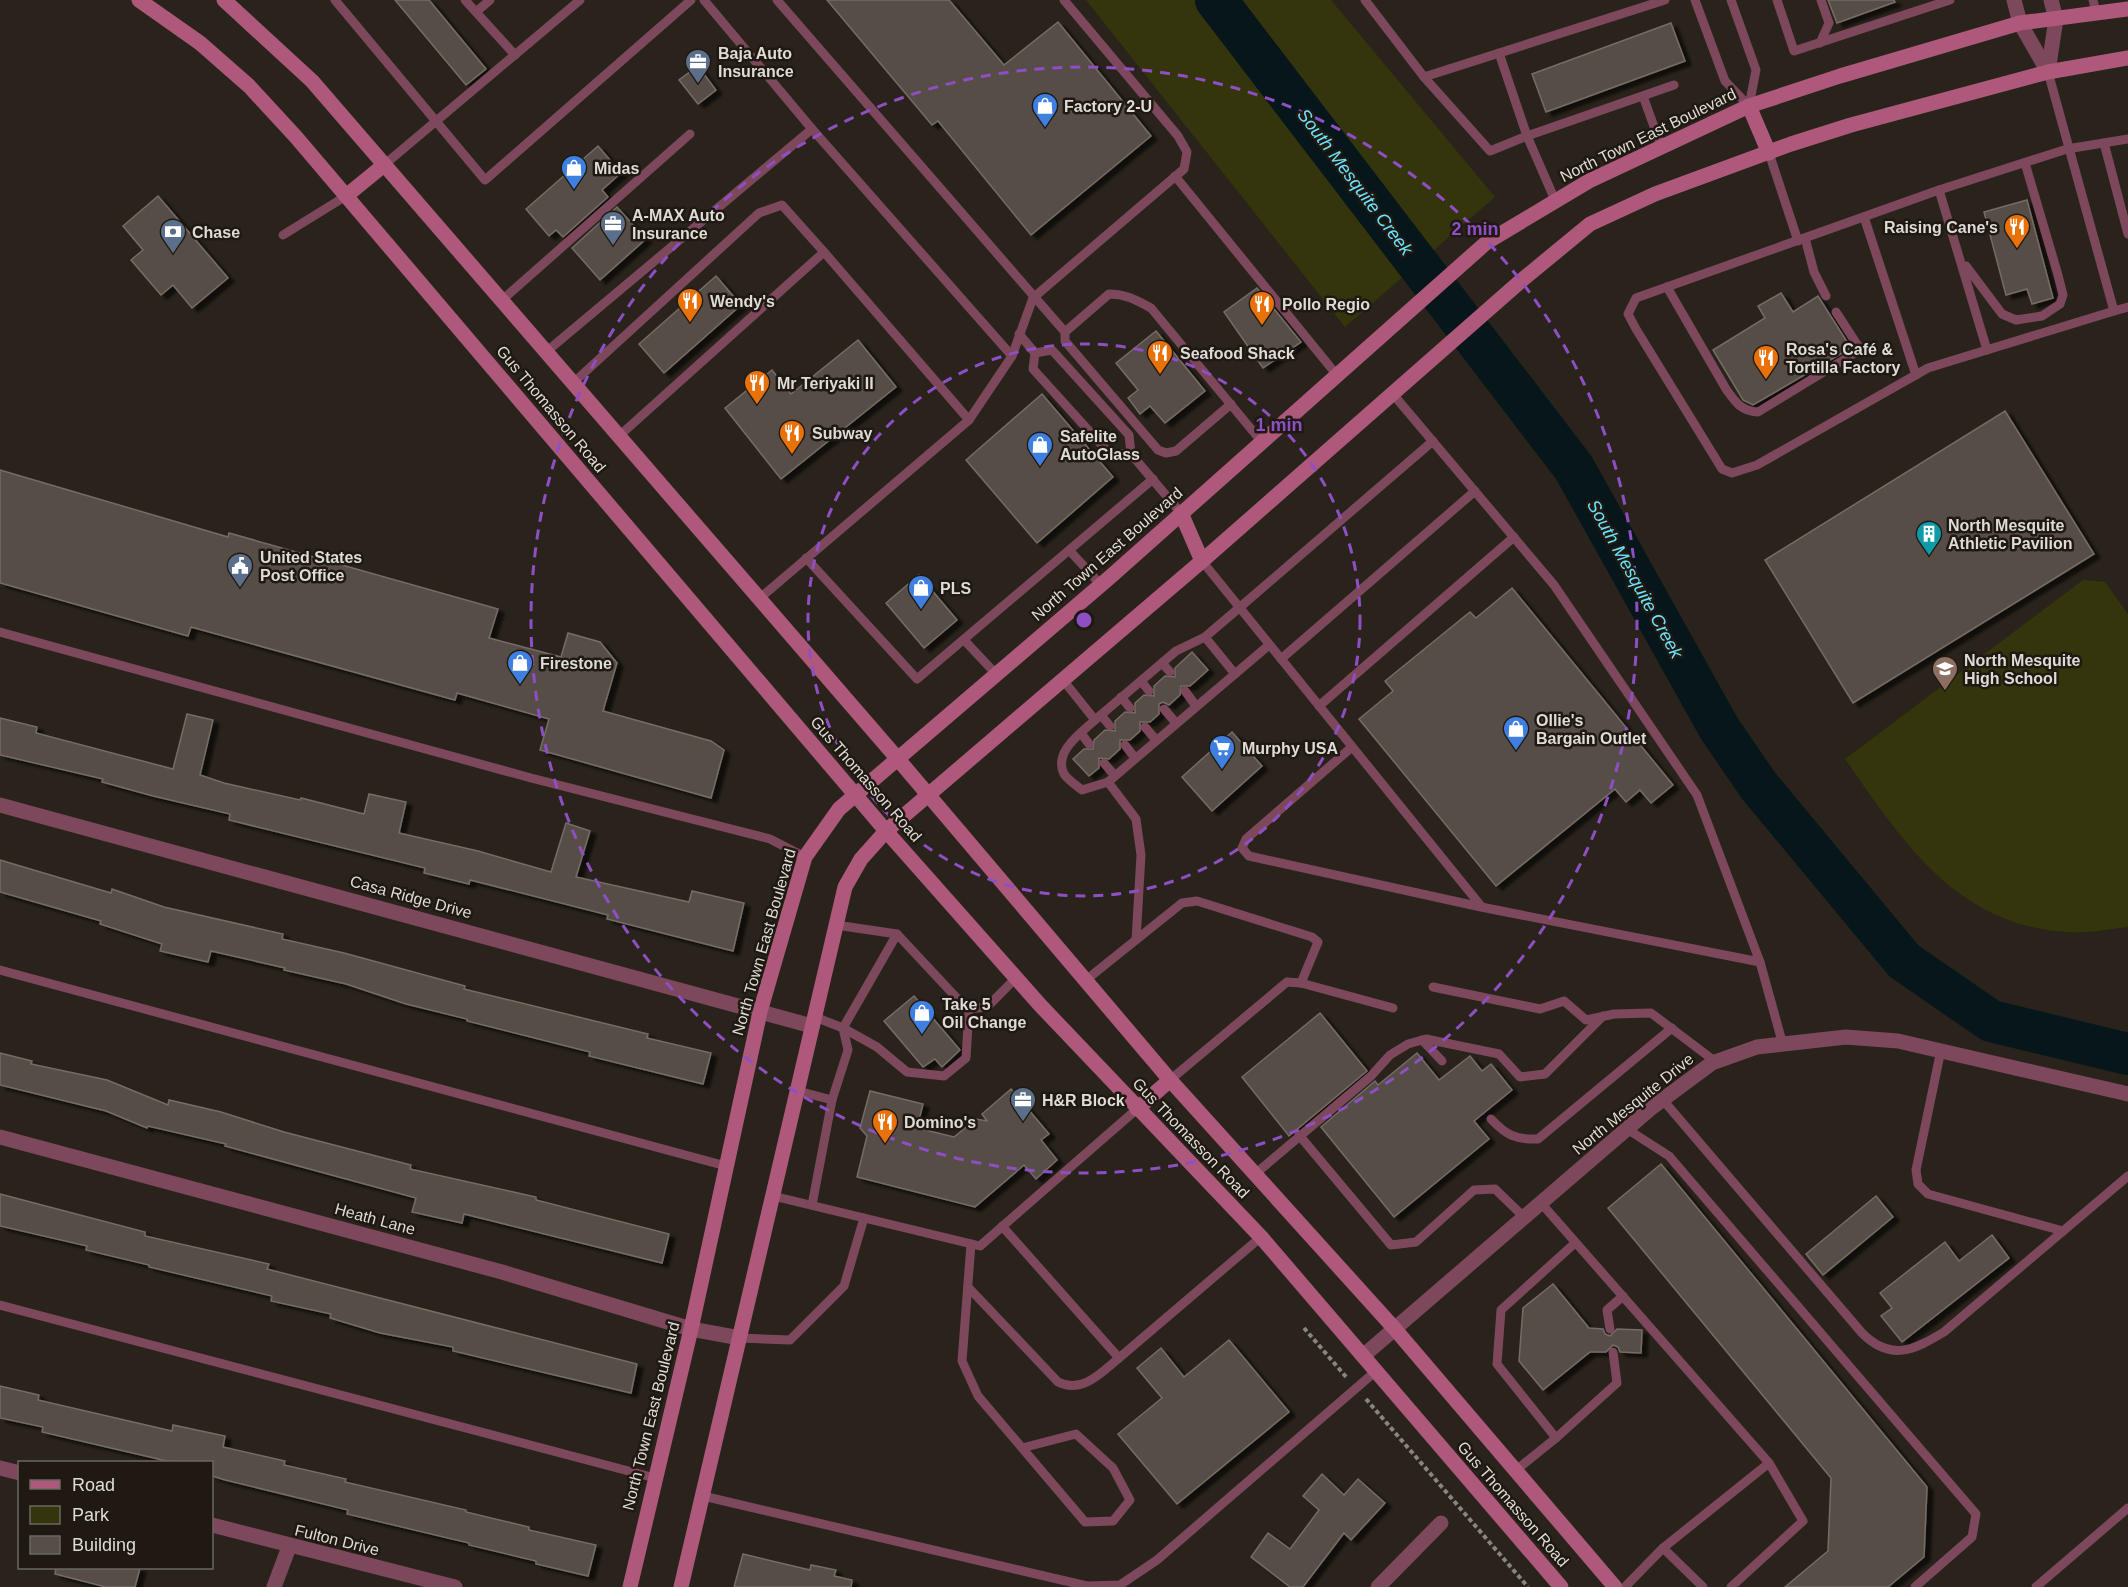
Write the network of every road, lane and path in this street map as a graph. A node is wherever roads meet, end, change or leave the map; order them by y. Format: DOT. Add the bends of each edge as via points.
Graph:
graph roads {
  1 [pos="139,0"];
  2 [pos="224,0"];
  3 [pos="334,0"];
  4 [pos="465,0"];
  5 [pos="490,0"];
  6 [pos="580,0"];
  7 [pos="691,0"];
  8 [pos="704,0"];
  9 [pos="777,0"];
  10 [pos="1064,0"];
  11 [pos="1365,0"];
  12 [pos="1628,0"];
  13 [pos="1665,0"];
  14 [pos="1695,0"];
  15 [pos="1731,0"];
  16 [pos="1777,0"];
  17 [pos="1821,0"];
  18 [pos="1950,0"];
  19 [pos="2014,0"];
  20 [pos="2051,0"];
  21 [pos="2094,7"];
  22 [pos="2128,9"];
  23 [pos="1636,10"];
  24 [pos="476,12"];
  25 [pos="2056,19"];
  26 [pos="2020,23"];
  27 [pos="1820,43"];
  28 [pos="1499,53"];
  29 [pos="515,55"];
  30 [pos="2128,58"];
  31 [pos="2048,72"];
  32 [pos="1424,77"];
  33 [pos="1674,85"];
  34 [pos="1643,96"];
  35 [pos="1749,106"];
  36 [pos="435,122"];
  37 [pos="812,129"];
  38 [pos="690,134"];
  39 [pos="1527,136"];
  40 [pos="2128,139"];
  41 [pos="2104,143"];
  42 [pos="1661,146"];
  43 [pos="2067,149"];
  44 [pos="1769,153"];
  45 [pos="2025,164"];
  46 [pos="384,165"];
  47 [pos="1175,176"];
  48 [pos="1939,190"];
  49 [pos="346,196"];
  50 [pos="1556,200"];
  51 [pos="1864,217"];
  52 [pos="2128,234"];
  53 [pos="283,235"];
  54 [pos="1801,240"];
  55 [pos="824,252"];
  56 [pos="1960,257"];
  57 [pos="1667,287"];
  58 [pos="1826,296"];
  59 [pos="1033,298"];
  60 [pos="501,301"];
  61 [pos="2128,307"];
  62 [pos="2114,311"];
  63 [pos="1836,312"];
  64 [pos="1065,332"];
  65 [pos="1019,334"];
  66 [pos="1987,350"];
  67 [pos="546,352"];
  68 [pos="1035,353"];
  69 [pos="1012,356"];
  70 [pos="1336,374"];
  71 [pos="1916,375"];
  72 [pos="573,383"];
  73 [pos="1392,393"];
  74 [pos="1231,404"];
  75 [pos="969,420"];
  76 [pos="619,436"];
  77 [pos="1261,441"];
  78 [pos="1433,441"];
  79 [pos="1131,454"];
  80 [pos="1153,479"];
  81 [pos="1475,490"];
  82 [pos="1181,513"];
  83 [pos="1514,537"];
  84 [pos="1070,551"];
  85 [pos="806,558"];
  86 [pos="1202,561"];
  87 [pos="1101,585"];
  88 [pos="759,599"];
  89 [pos="1239,608"];
  90 [pos="0,632"];
  91 [pos="1205,637"];
  92 [pos="964,640"];
  93 [pos="1269,645"];
  94 [pos="1281,659"];
  95 [pos="1162,663"];
  96 [pos="1170,672"];
  97 [pos="996,674"];
  98 [pos="1235,674"];
  99 [pos="1063,680"];
  100 [pos="1141,681"];
  101 [pos="1149,691"];
  102 [pos="1185,691"];
  103 [pos="1121,698"];
  104 [pos="1196,706"];
  105 [pos="1319,706"];
  106 [pos="1130,708"];
  107 [pos="1164,709"];
  108 [pos="1098,718"];
  109 [pos="1176,723"];
  110 [pos="1110,726"];
  111 [pos="1145,727"];
  112 [pos="1081,733"];
  113 [pos="1156,740"];
  114 [pos="1089,744"];
  115 [pos="1125,745"];
  116 [pos="1352,747"];
  117 [pos="897,758"];
  118 [pos="1135,758"];
  119 [pos="1104,763"];
  120 [pos="1111,779"];
  121 [pos="855,795"];
  122 [pos="929,796"];
  123 [pos="0,805"];
  124 [pos="886,831"];
  125 [pos="805,856"];
  126 [pos="1481,907"];
  127 [pos="836,925"];
  128 [pos="897,934"];
  129 [pos="1136,940"];
  130 [pos="1760,962"];
  131 [pos="0,970"];
  132 [pos="1016,978"];
  133 [pos="1086,980"];
  134 [pos="1301,983"];
  135 [pos="1433,987"];
  136 [pos="1393,1008"];
  137 [pos="969,1009"];
  138 [pos="760,1012"];
  139 [pos="1603,1016"];
  140 [pos="813,1022"];
  141 [pos="843,1028"];
  142 [pos="1671,1028"];
  143 [pos="1422,1040"];
  144 [pos="1783,1045"];
  145 [pos="1941,1050"];
  146 [pos="1442,1061"];
  147 [pos="1716,1062"];
  148 [pos="1170,1080"];
  149 [pos="798,1091"];
  150 [pos="2128,1094"];
  151 [pos="832,1100"];
  152 [pos="1663,1100"];
  153 [pos="1137,1109"];
  154 [pos="1491,1119"];
  155 [pos="1627,1129"];
  156 [pos="1299,1136"];
  157 [pos="0,1137"];
  158 [pos="726,1166"];
  159 [pos="1254,1175"];
  160 [pos="2128,1176"];
  161 [pos="773,1196"];
  162 [pos="1541,1203"];
  163 [pos="812,1205"];
  164 [pos="1524,1217"];
  165 [pos="864,1218"];
  166 [pos="1002,1226"];
  167 [pos="2063,1231"];
  168 [pos="1261,1237"];
  169 [pos="1575,1243"];
  170 [pos="971,1244"];
  171 [pos="968,1287"];
  172 [pos="1623,1296"];
  173 [pos="0,1305"];
  174 [pos="1304,1328"];
  175 [pos="1394,1328"];
  176 [pos="691,1329"];
  177 [pos="1610,1329"];
  178 [pos="740,1338"];
  179 [pos="1613,1352"];
  180 [pos="1363,1356"];
  181 [pos="1119,1358"];
  182 [pos="1376,1371"];
  183 [pos="1356,1388"];
  184 [pos="1556,1438"];
  185 [pos="1022,1448"];
  186 [pos="1769,1463"];
  187 [pos="0,1468"];
  188 [pos="1515,1471"];
  189 [pos="18,1472"];
  190 [pos="655,1478"];
  191 [pos="703,1496"];
  192 [pos="2128,1508"];
  193 [pos="1441,1522"];
  194 [pos="213,1525"];
  195 [pos="289,1547"];
  196 [pos="1664,1548"];
  197 [pos="274,1587"];
  198 [pos="455,1587"];
  199 [pos="630,1587"];
  200 [pos="681,1587"];
  201 [pos="1378,1587"];
  202 [pos="1528,1587"];
  203 [pos="1561,1587"];
  204 [pos="1615,1587"];
  205 [pos="1625,1587"];
  206 [pos="1703,1587"];
  207 [pos="1731,1587"];
  208 [pos="1915,1587"];
  209 [pos="2036,1587"];
  1 -- 49 [label="main road, Gus Thomasson Road" via="200,43 249,86"];
  2 -- 46 [label="main road, Gus Thomasson Road" via="312,81"];
  3 -- 36 [label="lane"];
  4 -- 24 [label="lane"];
  5 -- 24 [label="lane"];
  6 -- 29 [label="lane"];
  7 -- 36 [label="lane" via="485,180"];
  8 -- 37 [label="lane"];
  9 -- 59 [label="lane"];
  10 -- 47 [label="lane" via="1178,136 1187,152 1184,169"];
  11 -- 32 [label="lane"];
  12 -- 23 [label="lane"];
  13 -- 23 [label="lane"];
  14 -- 35 [label="lane" via="1725,81"];
  15 -- 35 [label="lane" via="1756,70"];
  16 -- 27 [label="lane" via="1794,51"];
  17 -- 27 [label="lane" via="1829,23"];
  18 -- 27 [label="lane"];
  19 -- 26 [label="street"];
  20 -- 25 [label="street"];
  21 -- 22 [label="main road, North Town East Boulevard"];
  21 -- 25 [label="main road, North Town East Boulevard"];
  23 -- 28 [label="lane"];
  24 -- 29 [label="lane"];
  25 -- 26 [label="main road, North Town East Boulevard"];
  25 -- 31 [label="street"];
  26 -- 31 [label="street"];
  26 -- 35 [label="main road, North Town East Boulevard"];
  28 -- 32 [label="lane"];
  28 -- 39 [label="lane"];
  29 -- 36 [label="lane"];
  30 -- 31 [label="main road"];
  31 -- 43 [label="lane"];
  31 -- 44 [label="main road" via="1851,125"];
  32 -- 39 [label="lane" via="1490,150"];
  33 -- 34 [label="lane"];
  34 -- 39 [label="lane"];
  34 -- 42 [label="lane"];
  35 -- 42 [label="main road, North Town East Boulevard"];
  35 -- 44 [label="main road"];
  36 -- 46 [label="lane"];
  37 -- 67 [label="lane"];
  37 -- 69 [label="lane"];
  38 -- 60 [label="lane"];
  39 -- 50 [label="lane"];
  40 -- 41 [label="lane"];
  41 -- 43 [label="lane"];
  41 -- 52 [label="lane"];
  42 -- 50 [label="main road, North Town East Boulevard"];
  43 -- 45 [label="lane"];
  43 -- 62 [label="lane"];
  44 -- 54 [label="lane"];
  44 -- 73 [label="main road" via="1655,194 1590,224"];
  45 -- 48 [label="lane"];
  45 -- 56 [label="lane" via="2058,274 2063,295 2060,304 2042,316 2027,319 2016,320 2002,314"];
  46 -- 49 [label="main road"];
  46 -- 60 [label="main road, Gus Thomasson Road"];
  47 -- 59 [label="lane"];
  47 -- 70 [label="lane"];
  48 -- 51 [label="lane"];
  48 -- 56 [label="lane"];
  49 -- 53 [label="lane"];
  49 -- 121 [label="main road, Gus Thomasson Road"];
  50 -- 70 [label="main road, North Town East Boulevard" via="1487,242"];
  51 -- 54 [label="lane"];
  51 -- 71 [label="lane"];
  54 -- 57 [label="lane"];
  54 -- 58 [label="lane"];
  55 -- 72 [label="lane" via="782,205 759,213"];
  55 -- 75 [label="lane"];
  55 -- 76 [label="lane"];
  56 -- 66 [label="lane"];
  57 -- 63 [label="lane" via="1726,389 1736,404 1748,411 1758,412 1858,351"];
  57 -- 71 [label="lane" via="1636,298 1628,314 1722,468 1732,473 1757,465"];
  59 -- 64 [label="lane"];
  59 -- 65 [label="lane"];
  60 -- 67 [label="main road, Gus Thomasson Road"];
  61 -- 62 [label="lane"];
  62 -- 66 [label="lane"];
  64 -- 74 [label="lane" via="1109,294 1123,294 1150,308"];
  64 -- 74 [label="lane" via="1065,341 1158,450 1176,451"];
  65 -- 68 [label="lane"];
  65 -- 69 [label="lane"];
  66 -- 71 [label="lane"];
  67 -- 72 [label="main road, Gus Thomasson Road"];
  68 -- 79 [label="lane" via="1052,350 1129,435"];
  68 -- 79 [label="lane" via="1033,369 1109,453"];
  69 -- 75 [label="lane"];
  70 -- 77 [label="main road, North Town East Boulevard"];
  72 -- 76 [label="main road, Gus Thomasson Road"];
  73 -- 78 [label="lane"];
  73 -- 86 [label="main road"];
  74 -- 77 [label="lane"];
  75 -- 85 [label="lane"];
  76 -- 88 [label="main road, Gus Thomasson Road"];
  77 -- 82 [label="main road, North Town East Boulevard"];
  78 -- 81 [label="lane"];
  78 -- 89 [label="lane"];
  79 -- 80 [label="lane"];
  80 -- 82 [label="lane"];
  80 -- 84 [label="lane"];
  81 -- 83 [label="lane"];
  81 -- 94 [label="lane"];
  82 -- 86 [label="main road"];
  82 -- 87 [label="main road, North Town East Boulevard"];
  83 -- 105 [label="lane"];
  83 -- 130 [label="lane" via="1554,585 1697,795"];
  84 -- 87 [label="lane"];
  84 -- 92 [label="lane"];
  85 -- 88 [label="lane"];
  85 -- 92 [label="lane" via="917,679"];
  86 -- 89 [label="lane"];
  86 -- 99 [label="main road"];
  87 -- 97 [label="main road, North Town East Boulevard"];
  88 -- 117 [label="main road, Gus Thomasson Road"];
  89 -- 91 [label="lane"];
  89 -- 93 [label="lane"];
  90 -- 125 [label="lane" via="531,778 770,839"];
  91 -- 95 [label="lane" via="1176,651"];
  91 -- 98 [label="lane"];
  92 -- 97 [label="lane"];
  93 -- 94 [label="lane"];
  93 -- 98 [label="lane"];
  94 -- 105 [label="lane"];
  95 -- 96 [label="lane"];
  95 -- 100 [label="lane"];
  97 -- 117 [label="main road, North Town East Boulevard"];
  98 -- 104 [label="lane"];
  99 -- 108 [label="lane"];
  99 -- 122 [label="main road"];
  100 -- 101 [label="lane"];
  100 -- 103 [label="lane"];
  102 -- 104 [label="lane"];
  103 -- 106 [label="lane"];
  103 -- 108 [label="lane"];
  104 -- 109 [label="lane"];
  105 -- 116 [label="lane"];
  107 -- 109 [label="lane"];
  108 -- 110 [label="lane"];
  108 -- 112 [label="lane"];
  109 -- 113 [label="lane"];
  111 -- 113 [label="lane"];
  112 -- 114 [label="lane"];
  112 -- 120 [label="lane" via="1062,759 1065,774 1082,790"];
  113 -- 118 [label="lane"];
  115 -- 118 [label="lane"];
  116 -- 126 [label="lane"];
  116 -- 126 [label="lane" via="1246,839 1242,848 1249,856"];
  117 -- 121 [label="main road, North Town East Boulevard"];
  117 -- 122 [label="main road, Gus Thomasson Road"];
  118 -- 120 [label="lane"];
  119 -- 120 [label="lane"];
  120 -- 129 [label="lane" via="1136,819 1141,855"];
  121 -- 124 [label="main road, Gus Thomasson Road"];
  121 -- 125 [label="main road, North Town East Boulevard" via="839,808"];
  122 -- 124 [label="main road"];
  122 -- 133 [label="main road, Gus Thomasson Road"];
  123 -- 138 [label="street, Casa Ridge Drive"];
  124 -- 127 [label="main road" via="861,859 845,887"];
  124 -- 132 [label="main road, Gus Thomasson Road"];
  125 -- 138 [label="main road, North Town East Boulevard"];
  126 -- 130 [label="lane"];
  127 -- 128 [label="lane"];
  127 -- 140 [label="main road"];
  128 -- 137 [label="lane"];
  128 -- 141 [label="lane"];
  129 -- 133 [label="lane"];
  129 -- 134 [label="lane" via="1182,903 1197,901 1312,937 1317,942"];
  130 -- 144 [label="lane"];
  131 -- 158 [label="lane"];
  132 -- 137 [label="lane" via="987,1007"];
  132 -- 153 [label="main road, Gus Thomasson Road"];
  133 -- 148 [label="main road, Gus Thomasson Road"];
  134 -- 136 [label="lane"];
  134 -- 148 [label="lane" via="1287,982"];
  135 -- 139 [label="lane" via="1540,1009 1564,1001 1586,1020"];
  137 -- 141 [label="lane" via="966,1058 944,1076 907,1072 877,1047"];
  138 -- 140 [label="street, Casa Ridge Drive"];
  138 -- 158 [label="main road, North Town East Boulevard"];
  139 -- 142 [label="lane" via="1651,1013"];
  139 -- 143 [label="lane" via="1545,1074 1520,1077 1499,1054"];
  140 -- 141 [label="lane"];
  140 -- 149 [label="main road"];
  141 -- 151 [label="lane" via="848,1050"];
  142 -- 147 [label="lane"];
  142 -- 154 [label="lane" via="1538,1139 1518,1139"];
  143 -- 146 [label="lane"];
  143 -- 156 [label="lane" via="1390,1055 1371,1076"];
  144 -- 145 [label="street, North Mesquite Drive" via="1846,1037 1898,1041"];
  144 -- 147 [label="street, North Mesquite Drive" via="1757,1047"];
  145 -- 150 [label="street, North Mesquite Drive"];
  145 -- 167 [label="lane" via="1916,1170 1918,1184 1928,1194"];
  147 -- 152 [label="street, North Mesquite Drive"];
  148 -- 153 [label="main road"];
  148 -- 159 [label="main road, Gus Thomasson Road"];
  149 -- 151 [label="lane"];
  149 -- 161 [label="main road"];
  151 -- 163 [label="lane"];
  152 -- 155 [label="street, North Mesquite Drive"];
  152 -- 167 [label="lane" via="1862,1333 1884,1349 1901,1352 1944,1332"];
  153 -- 166 [label="lane"];
  153 -- 168 [label="main road, Gus Thomasson Road"];
  155 -- 162 [label="street, North Mesquite Drive"];
  155 -- 208 [label="lane" via="1669,1156 1976,1514 1972,1537"];
  156 -- 159 [label="lane"];
  156 -- 164 [label="lane" via="1391,1245 1416,1242 1474,1190 1495,1189"];
  157 -- 176 [label="street, Heath Lane" via="502,1272"];
  158 -- 176 [label="main road, North Town East Boulevard"];
  159 -- 175 [label="main road, Gus Thomasson Road"];
  160 -- 167 [label="lane"];
  161 -- 163 [label="lane"];
  161 -- 178 [label="main road"];
  162 -- 164 [label="street, North Mesquite Drive"];
  162 -- 169 [label="lane"];
  163 -- 165 [label="lane"];
  164 -- 175 [label="street, North Mesquite Drive"];
  165 -- 170 [label="lane"];
  165 -- 178 [label="lane" via="844,1286 790,1340"];
  166 -- 170 [label="lane" via="980,1246"];
  166 -- 181 [label="lane"];
  168 -- 180 [label="main road, Gus Thomasson Road"];
  168 -- 181 [label="lane"];
  169 -- 172 [label="lane"];
  169 -- 184 [label="lane" via="1501,1310 1497,1364"];
  170 -- 171 [label="lane"];
  171 -- 181 [label="lane" via="1058,1382 1067,1386 1091,1381"];
  171 -- 185 [label="lane" via="962,1361 978,1396"];
  172 -- 177 [label="lane" via="1607,1310"];
  172 -- 186 [label="lane"];
  173 -- 190 [label="lane"];
  174 -- 183 [label="path"];
  175 -- 180 [label="street, North Mesquite Drive"];
  175 -- 188 [label="main road, Gus Thomasson Road"];
  176 -- 178 [label="street, Heath Lane"];
  176 -- 190 [label="main road, North Town East Boulevard"];
  178 -- 191 [label="main road"];
  179 -- 184 [label="lane" via="1617,1383"];
  180 -- 182 [label="main road, Gus Thomasson Road"];
  182 -- 183 [label="lane"];
  182 -- 203 [label="main road, Gus Thomasson Road"];
  183 -- 191 [label="lane" via="1157,1560 1120,1585 1087,1586"];
  183 -- 202 [label="path"];
  184 -- 188 [label="lane"];
  185 -- 185 [label="lane" via="1084,1522 1113,1521 1130,1500 1113,1468 1076,1434"];
  186 -- 196 [label="lane"];
  186 -- 207 [label="lane" via="1803,1521"];
  187 -- 189 [label="street"];
  188 -- 204 [label="main road, Gus Thomasson Road"];
  190 -- 199 [label="main road, North Town East Boulevard"];
  191 -- 200 [label="main road"];
  192 -- 209 [label="lane"];
  193 -- 201 [label="street"];
  194 -- 195 [label="street, Fulton Drive"];
  195 -- 197 [label="street"];
  195 -- 198 [label="street, Fulton Drive"];
  196 -- 205 [label="lane"];
  196 -- 206 [label="lane"];
}
